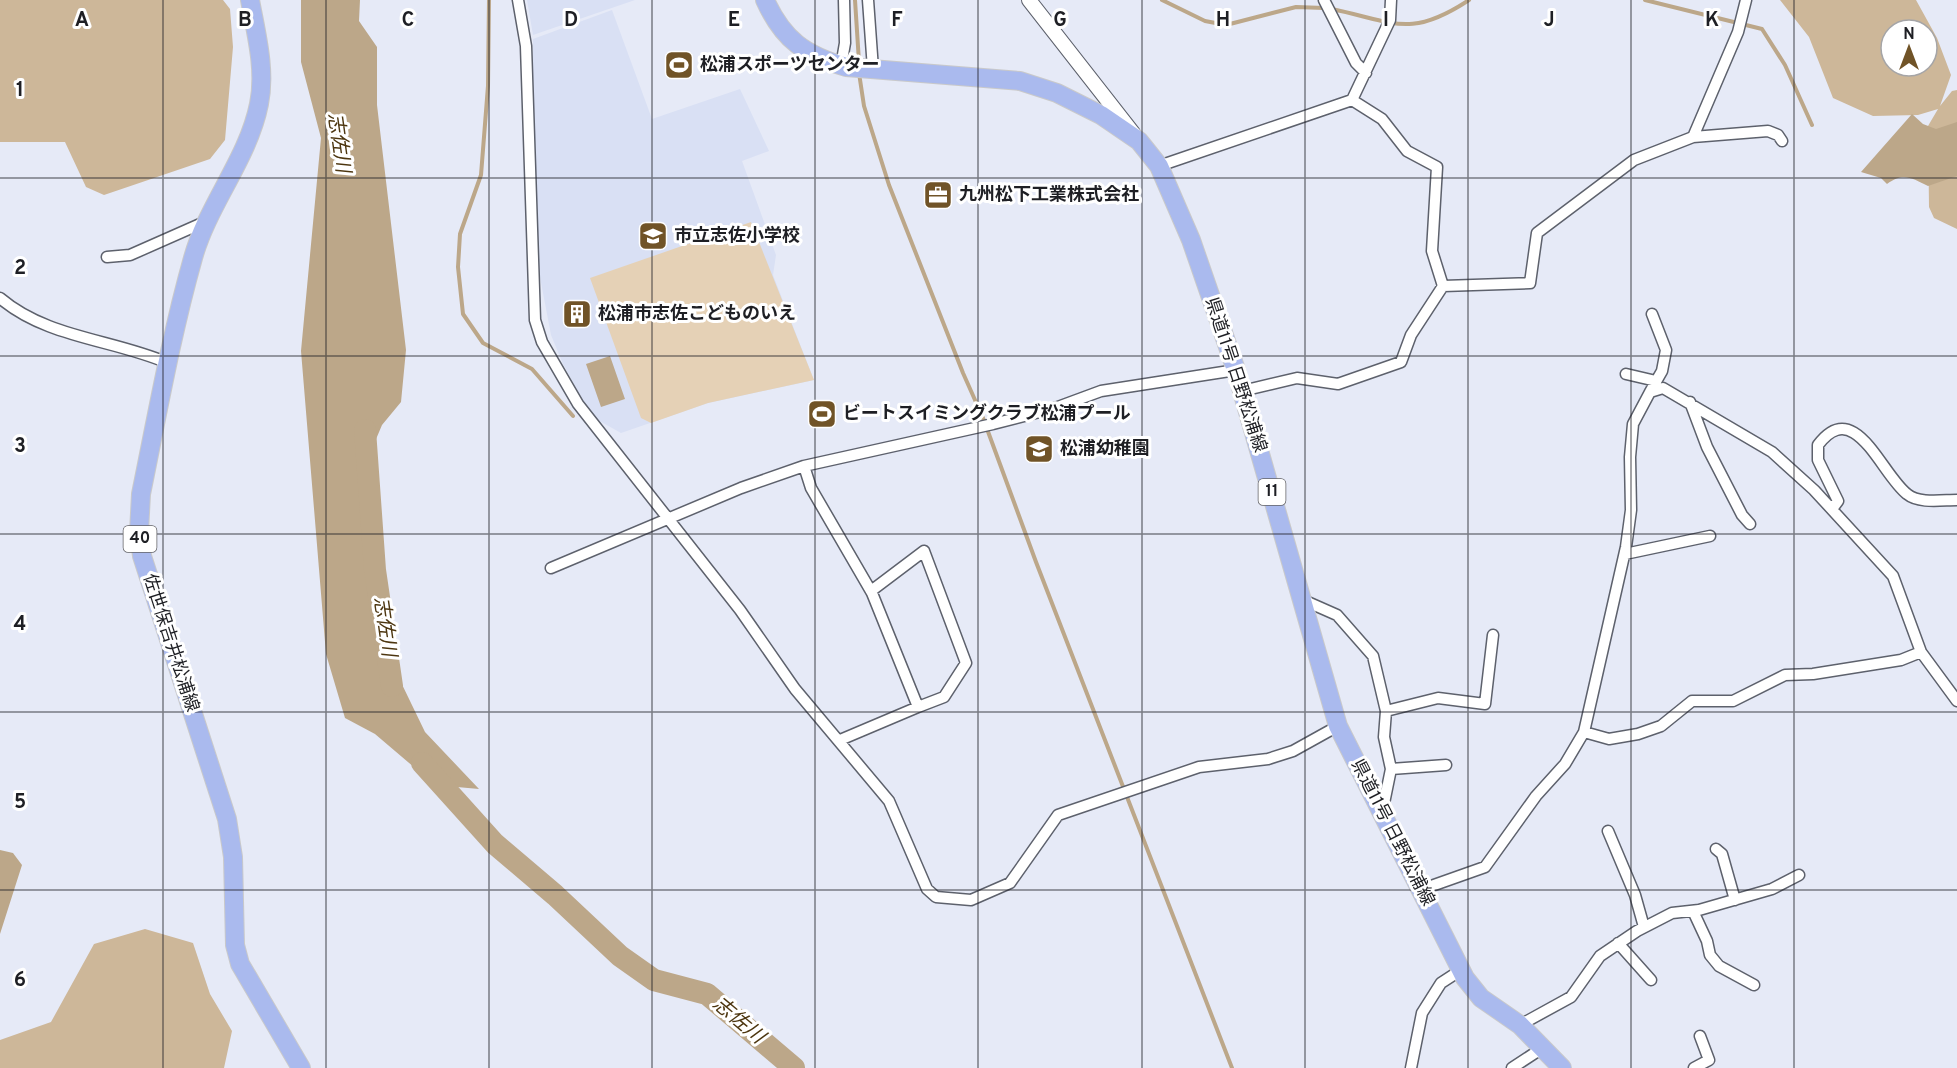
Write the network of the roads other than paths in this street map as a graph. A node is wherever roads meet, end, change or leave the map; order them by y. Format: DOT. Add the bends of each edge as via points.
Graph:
graph roads {
  1 [pos="250,0"];
  2 [pos="518,0"];
  3 [pos="765,0"];
  4 [pos="844,0"];
  5 [pos="868,0"];
  6 [pos="1029,0"];
  7 [pos="1391,0"];
  8 [pos="1746,0"];
  9 [pos="1324,1"];
  10 [pos="844,66"];
  11 [pos="873,69"];
  12 [pos="1366,73"];
  13 [pos="1352,100"];
  14 [pos="1694,137"];
  15 [pos="1139,141"];
  16 [pos="1782,141"];
  17 [pos="1159,166"];
  18 [pos="207,221"];
  19 [pos="107,257"];
  20 [pos="1443,286"];
  21 [pos="0,298"];
  22 [pos="1652,314"];
  23 [pos="168,363"];
  24 [pos="1236,370"];
  25 [pos="1626,374"];
  26 [pos="1656,381"];
  27 [pos="1242,391"];
  28 [pos="1650,392"];
  29 [pos="1690,402"];
  30 [pos="804,466"];
  31 [pos="1957,500"];
  32 [pos="1832,509"];
  33 [pos="669,519"];
  34 [pos="1750,524"];
  35 [pos="1710,536"];
  36 [pos="1625,554"];
  37 [pos="551,568"];
  38 [pos="871,591"];
  39 [pos="1303,600"];
  40 [pos="1493,635"];
  41 [pos="1922,652"];
  42 [pos="1957,701"];
  43 [pos="918,707"];
  44 [pos="1386,711"];
  45 [pos="1338,726"];
  46 [pos="1584,732"];
  47 [pos="840,740"];
  48 [pos="1446,765"];
  49 [pos="1391,770"];
  50 [pos="1382,813"];
  51 [pos="1608,831"];
  52 [pos="1716,849"];
  53 [pos="1799,875"];
  54 [pos="1420,890"];
  55 [pos="1735,900"];
  56 [pos="1693,911"];
  57 [pos="1644,927"];
  58 [pos="1618,944"];
  59 [pos="1461,970"];
  60 [pos="1651,980"];
  61 [pos="1754,984"];
  62 [pos="1520,1025"];
  63 [pos="1700,1036"];
  64 [pos="1544,1047"];
  65 [pos="301,1068"];
  66 [pos="1411,1068"];
  67 [pos="1512,1068"];
  68 [pos="1562,1068"];
  69 [pos="1694,1068"];
  1 -- 18 [label="main road, 佐世保吉井松浦線 / 40" via="262,75 259,103 251,133"];
  2 -- 33 [label="street" via="526,46 535,320 542,342 578,404"];
  3 -- 10 [label="main road, 県道11号 日野松浦線 / 11" via="793,42 818,59"];
  4 -- 10 [label="street"];
  5 -- 11 [label="street"];
  6 -- 15 [label="street"];
  7 -- 12 [label="street" via="1386,32"];
  8 -- 14 [label="street" via="1738,32"];
  9 -- 12 [label="street" via="1356,63"];
  10 -- 11 [label="main road, 県道11号 日野松浦線 / 11"];
  11 -- 15 [label="main road, 県道11号 日野松浦線 / 11" via="1020,81 1057,93 1101,115"];
  12 -- 13 [label="street"];
  13 -- 17 [label="street"];
  13 -- 20 [label="street" via="1382,119 1407,151 1437,167 1432,251"];
  14 -- 16 [label="street" via="1768,131"];
  14 -- 20 [label="street" via="1634,160 1537,233 1530,283"];
  15 -- 17 [label="main road, 県道11号 日野松浦線 / 11"];
  17 -- 24 [label="main road, 県道11号 日野松浦線 / 11" via="1191,240"];
  18 -- 19 [label="street" via="130,255"];
  18 -- 23 [label="main road, 佐世保吉井松浦線 / 40" via="193,256"];
  20 -- 27 [label="street" via="1412,335 1401,362 1338,384 1297,378"];
  21 -- 23 [label="street" via="45,327 117,344"];
  22 -- 26 [label="street" via="1666,350"];
  23 -- 65 [label="main road, 佐世保吉井松浦線 / 40" via="141,494 142,556 227,819 240,964"];
  24 -- 27 [label="main road, 県道11号 日野松浦線 / 11"];
  24 -- 30 [label="street" via="1101,391 993,424"];
  25 -- 26 [label="street"];
  26 -- 28 [label="street"];
  27 -- 39 [label="main road, 県道11号 日野松浦線 / 11"];
  28 -- 29 [label="street" via="1663,388"];
  28 -- 36 [label="street" via="1633,424 1631,510"];
  29 -- 32 [label="street" via="1772,452"];
  29 -- 34 [label="street" via="1707,447"];
  30 -- 33 [label="street"];
  30 -- 38 [label="street" via="811,488"];
  31 -- 32 [label="street" via="1922,500 1908,495 1883,467 1870,444 1845,428 1835,429 1818,445 1818,460 1838,501"];
  32 -- 41 [label="street" via="1893,576"];
  33 -- 37 [label="street"];
  33 -- 47 [label="street" via="795,689"];
  35 -- 36 [label="street"];
  36 -- 46 [label="street"];
  38 -- 43 [label="street"];
  38 -- 43 [label="street" via="924,551 966,663 944,697"];
  39 -- 44 [label="street" via="1337,615 1373,656"];
  39 -- 45 [label="main road, 県道11号 日野松浦線 / 11"];
  40 -- 44 [label="street" via="1485,704 1438,698"];
  41 -- 42 [label="street"];
  41 -- 46 [label="street" via="1901,660 1785,675 1733,700 1692,700 1661,726 1638,734 1609,739"];
  43 -- 47 [label="street"];
  44 -- 49 [label="street" via="1384,737"];
  45 -- 47 [label="street" via="1293,751 1268,759 1199,767 1058,815 1010,883 971,900 936,897 927,889 890,801"];
  45 -- 50 [label="main road, 県道11号 日野松浦線 / 11"];
  46 -- 54 [label="street" via="1565,764 1536,796 1485,867"];
  48 -- 49 [label="street"];
  49 -- 50 [label="street"];
  50 -- 54 [label="main road, 県道11号 日野松浦線 / 11"];
  51 -- 57 [label="street"];
  52 -- 55 [label="street" via="1722,854"];
  53 -- 55 [label="street" via="1772,889"];
  54 -- 59 [label="main road, 県道11号 日野松浦線 / 11"];
  55 -- 56 [label="street"];
  56 -- 57 [label="street" via="1672,913"];
  56 -- 61 [label="street" via="1710,955 1719,966"];
  57 -- 58 [label="street"];
  58 -- 60 [label="street"];
  58 -- 62 [label="street" via="1600,956 1571,997"];
  59 -- 62 [label="main road, 県道11号 日野松浦線 / 11" via="1481,998"];
  59 -- 66 [label="street" via="1441,983 1422,1013"];
  62 -- 64 [label="main road, 県道11号 日野松浦線 / 11"];
  63 -- 69 [label="street" via="1709,1060"];
  64 -- 67 [label="street"];
  64 -- 68 [label="main road, 県道11号 日野松浦線 / 11"];
}
